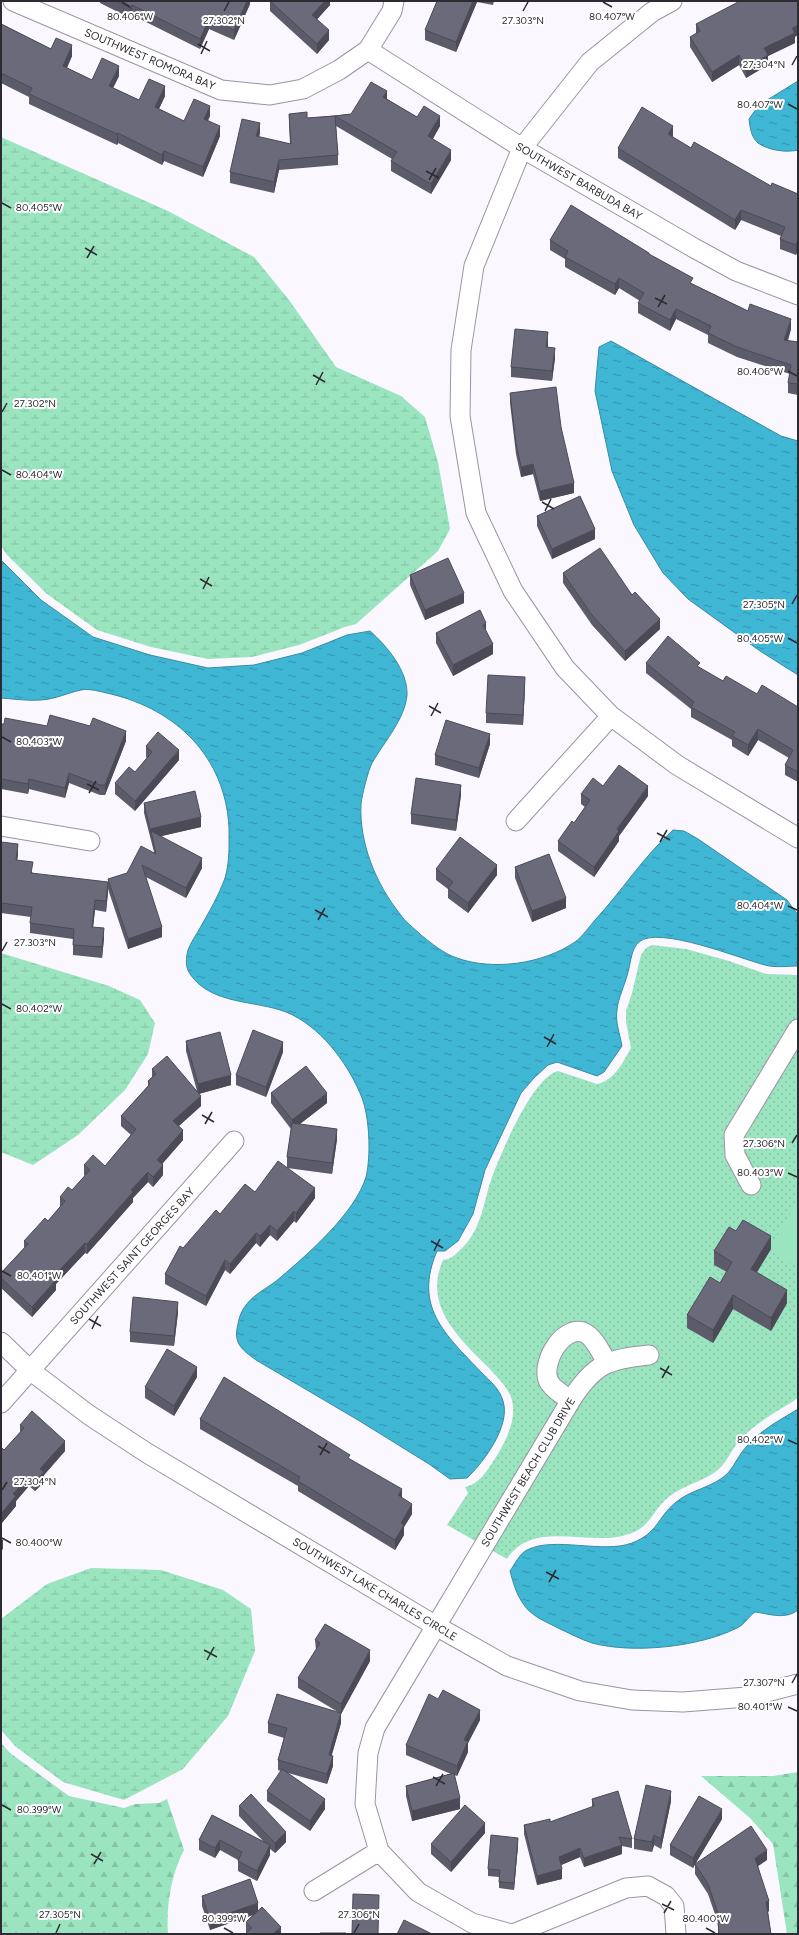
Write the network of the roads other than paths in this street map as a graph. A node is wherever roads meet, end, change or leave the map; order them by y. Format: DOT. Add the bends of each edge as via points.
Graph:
graph roads {
  1 [pos="13,1"];
  2 [pos="394,1"];
  3 [pos="672,1"];
  4 [pos="368,50"];
  5 [pos="522,148"];
  6 [pos="798,295"];
  7 [pos="611,716"];
  8 [pos="516,821"];
  9 [pos="1,826"];
  10 [pos="798,838"];
  11 [pos="90,840"];
  12 [pos="798,1029"];
  13 [pos="234,1141"];
  14 [pos="751,1185"];
  15 [pos="1,1342"];
  16 [pos="649,1355"];
  17 [pos="607,1363"];
  18 [pos="31,1371"];
  19 [pos="570,1400"];
  20 [pos="1,1403"];
  21 [pos="436,1626"];
  22 [pos="798,1684"];
  23 [pos="379,1852"];
  24 [pos="314,1891"];
  25 [pos="512,1934"];
  26 [pos="676,1934"];
  1 -- 4 [label="street, SOUTHWEST ROMORA BAY" via="221,90 270,95 303,89 339,70"];
  2 -- 4 [label="street, SOUTHWEST ROMORA BAY" via="392,11"];
  3 -- 5 [label="street" via="652,12 590,62"];
  4 -- 5 [label="street, SOUTHWEST BARBUDA BAY"];
  5 -- 6 [label="street, SOUTHWEST BARBUDA BAY" via="736,271"];
  5 -- 7 [label="street" via="474,266 461,350 460,416 476,513 513,591 565,668"];
  7 -- 8 [label="street"];
  7 -- 10 [label="street" via="677,765"];
  9 -- 11 [label="street"];
  12 -- 14 [label="street" via="734,1136 735,1155"];
  13 -- 18 [label="street, SOUTHWEST SAINT GEORGES BAY"];
  15 -- 18 [label="street, SOUTHWEST LAKE CHARLES CIRCLE"];
  16 -- 17 [label="street, SOUTHWEST BEACH CLUB DRIVE"];
  17 -- 19 [label="street, SOUTHWEST BEACH CLUB DRIVE" via="585,1381"];
  17 -- 19 [label="street" via="588,1335 574,1332 564,1337 553,1350 546,1369 550,1383"];
  18 -- 20 [label="street, SOUTHWEST SAINT GEORGES BAY"];
  18 -- 21 [label="street, SOUTHWEST LAKE CHARLES CIRCLE" via="89,1415 147,1453"];
  19 -- 21 [label="street, SOUTHWEST BEACH CLUB DRIVE"];
  21 -- 22 [label="street, SOUTHWEST LAKE CHARLES CIRCLE" via="507,1666 580,1691 632,1700 682,1702 747,1697"];
  21 -- 23 [label="street, SOUTHWEST BEACH CLUB DRIVE" via="375,1728 368,1753 365,1804"];
  23 -- 24 [label="street"];
  23 -- 25 [label="street" via="418,1892 472,1923"];
  25 -- 26 [label="street" via="626,1888 648,1886 666,1896 674,1906"];
}
